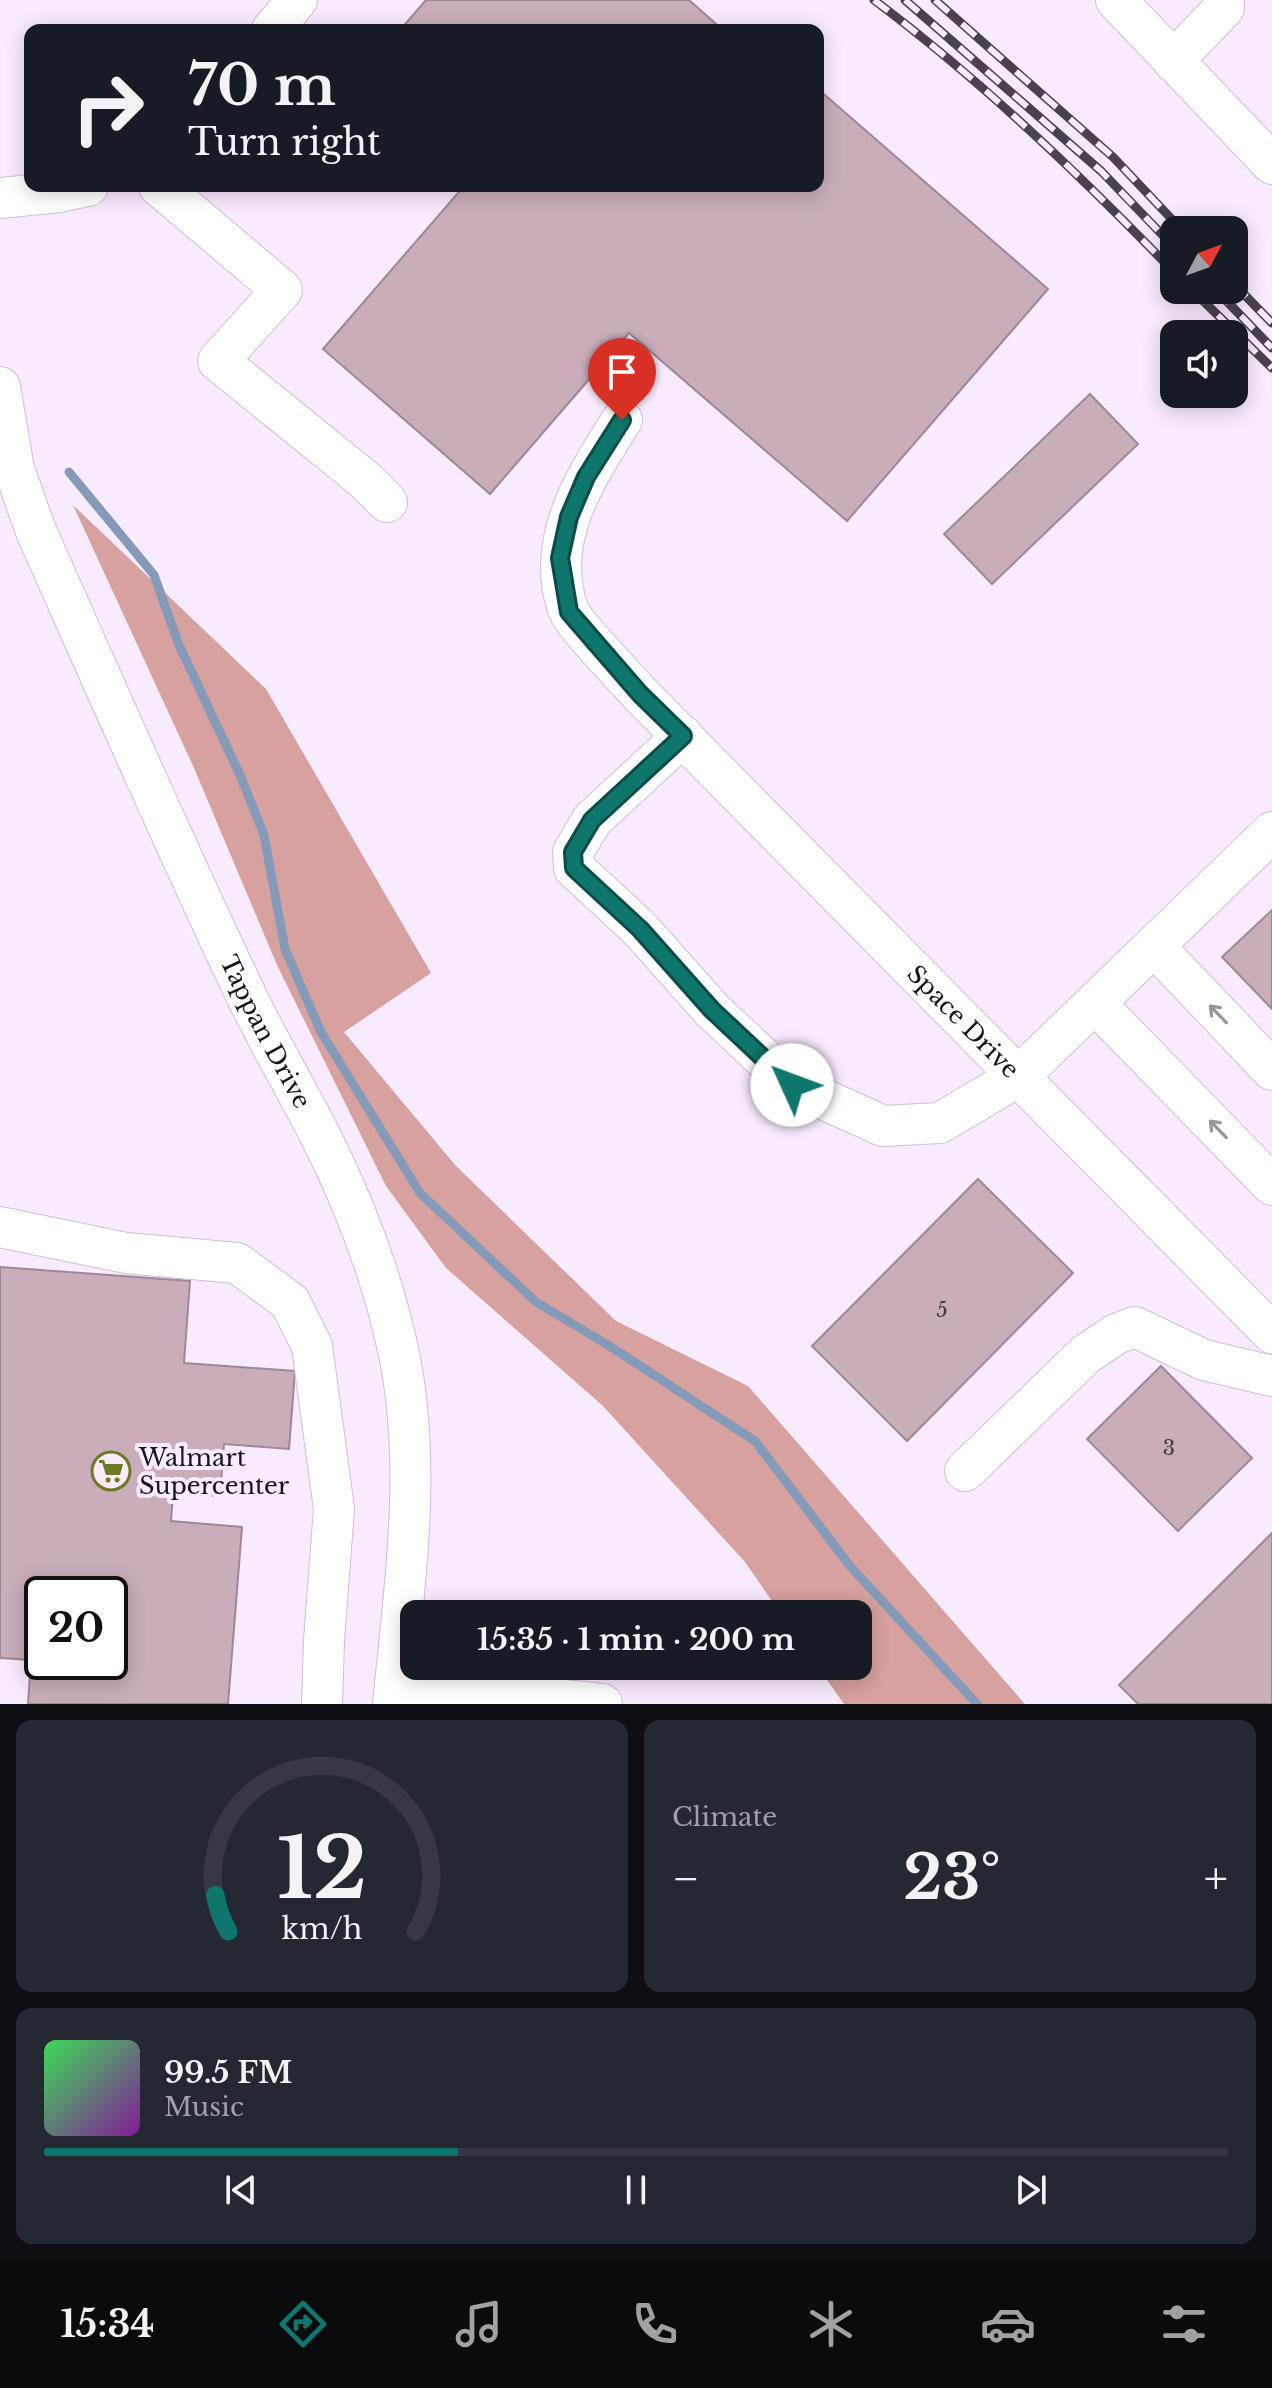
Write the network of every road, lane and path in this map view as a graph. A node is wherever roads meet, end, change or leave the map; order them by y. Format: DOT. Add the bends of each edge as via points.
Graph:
graph roads {
  1 [pos="297,0"];
  2 [pos="1116,0"];
  3 [pos="1224,0"];
  4 [pos="277,24"];
  5 [pos="1173,61"];
  6 [pos="1265,142"];
  7 [pos="59,192"];
  8 [pos="166,192"];
  9 [pos="0,198"];
  10 [pos="0,387"];
  11 [pos="622,420"];
  12 [pos="387,502"];
  13 [pos="670,723"];
  14 [pos="1272,832"];
  15 [pos="1155,947"];
  16 [pos="1096,1004"];
  17 [pos="1272,1070"];
  18 [pos="1019,1076"];
  19 [pos="1272,1185"];
  20 [pos="0,1227"];
  21 [pos="1272,1333"];
  22 [pos="1272,1376"];
  23 [pos="965,1471"];
  24 [pos="394,1694"];
  25 [pos="439,1696"];
  26 [pos="322,1704"];
  27 [pos="602,1704"];
  1 -- 4 [label="street"];
  2 -- 5 [label="street"];
  3 -- 5 [label="street" via="1224,8"];
  5 -- 6 [label="street"];
  7 -- 9 [label="street"];
  8 -- 12 [label="street" via="282,290 218,361"];
  10 -- 24 [label="street, Tappan Drive" via="14,469 36,531 207,914 347,1191 379,1275 400,1359 409,1424 408,1533"];
  11 -- 13 [label="street, Space Drive" via="586,477 560,558 569,612"];
  13 -- 18 [label="street, Space Drive"];
  13 -- 18 [label="street" via="592,820 573,852 574,868 640,929 712,1010 792,1085 883,1126 940,1123"];
  14 -- 15 [label="street"];
  15 -- 16 [label="street"];
  17 -- 15 [label="street, one-way"];
  16 -- 18 [label="street"];
  19 -- 16 [label="street, one-way"];
  18 -- 21 [label="street, Space Drive"];
  20 -- 26 [label="street" via="126,1253 237,1263 290,1302 312,1346 334,1509"];
  22 -- 23 [label="street" via="1204,1360 1135,1327 1085,1355"];
  24 -- 25 [label="street"];
  25 -- 27 [label="street"];
}
